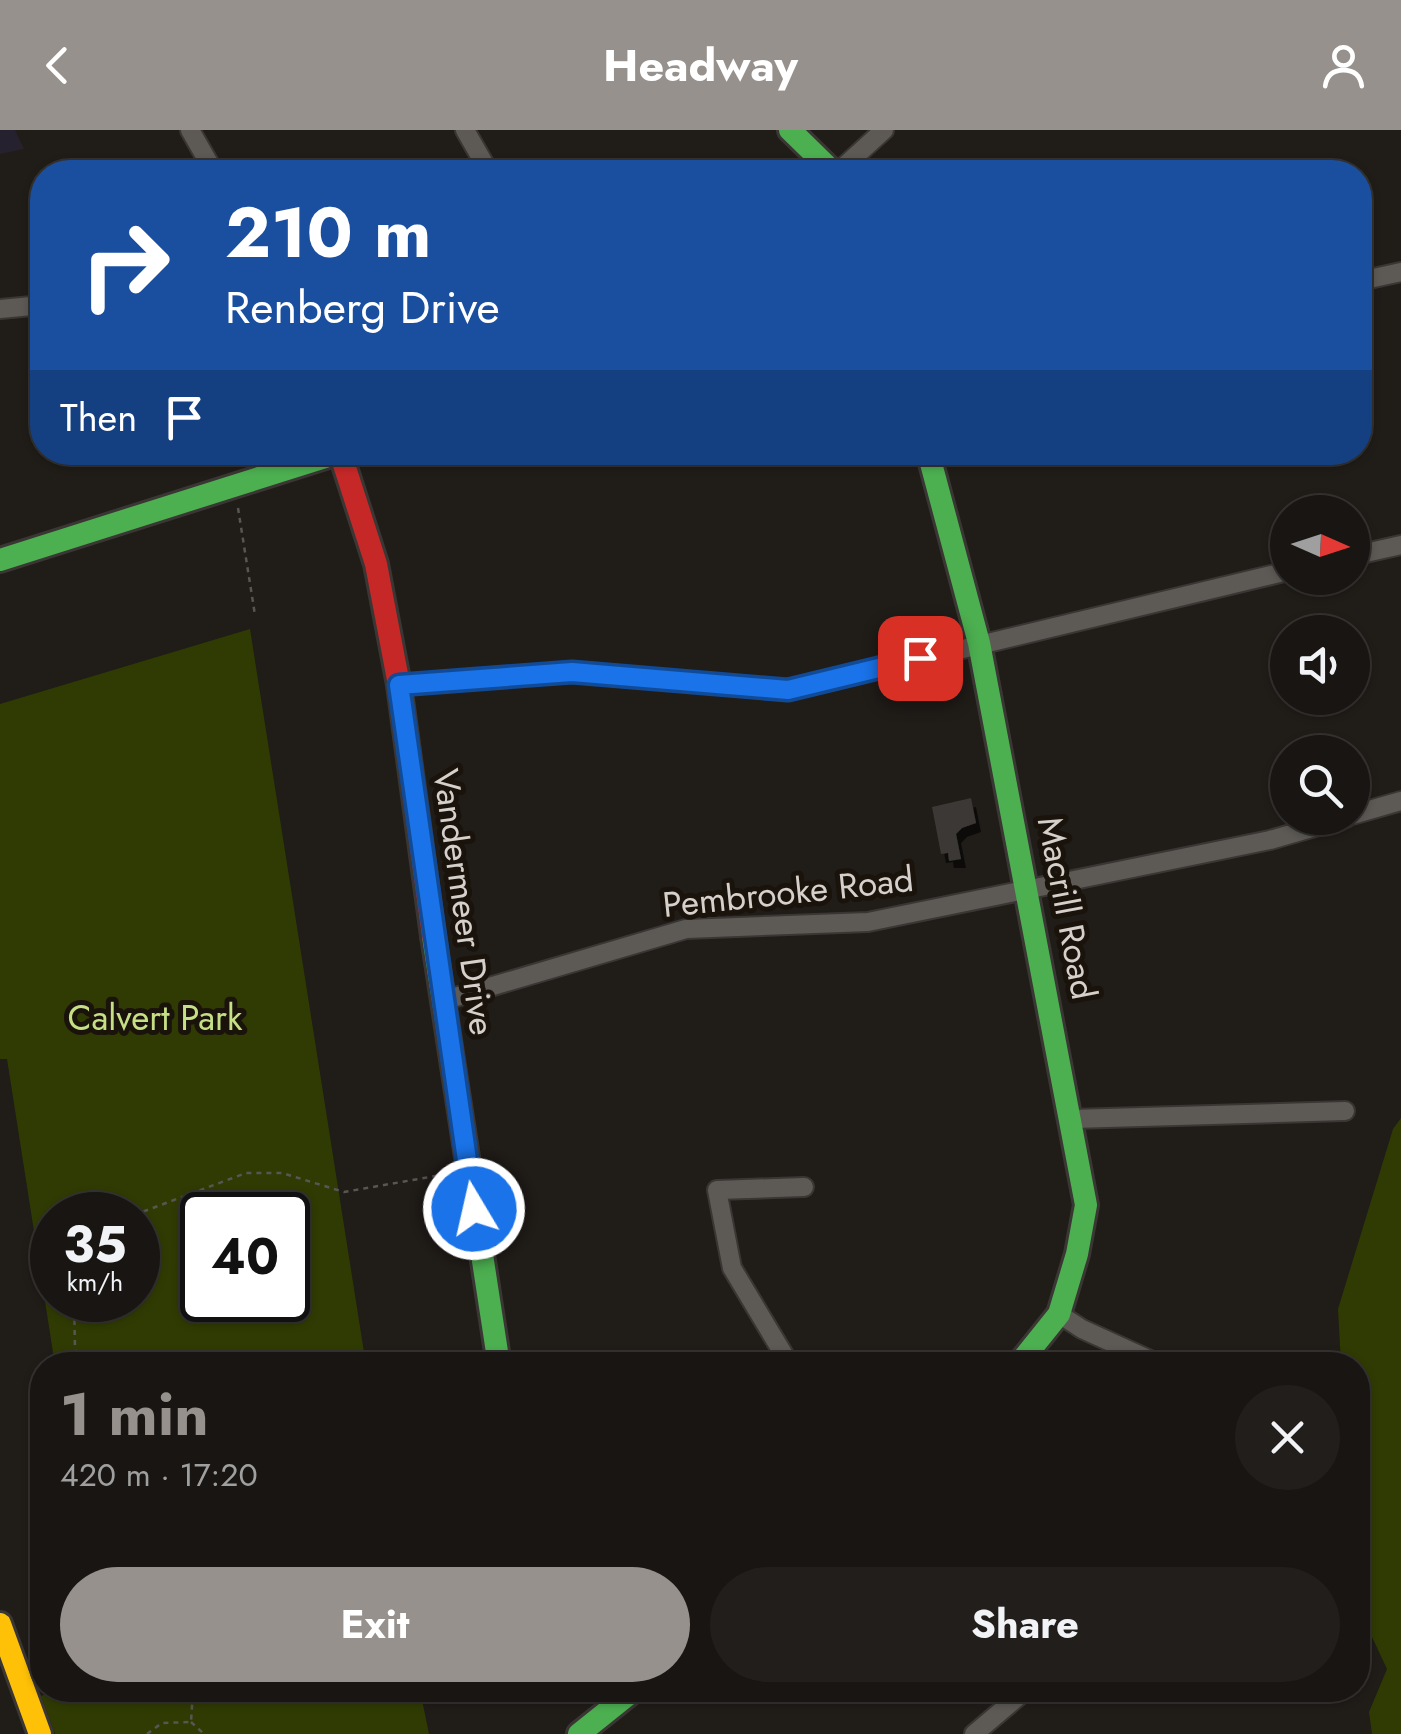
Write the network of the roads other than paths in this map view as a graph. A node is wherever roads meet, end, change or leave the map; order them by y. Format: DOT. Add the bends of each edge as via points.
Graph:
graph roads {
  1 [pos="190,130"];
  2 [pos="465,130"];
  3 [pos="790,130"];
  4 [pos="884,130"];
  5 [pos="207,160"];
  6 [pos="482,160"];
  7 [pos="823,160"];
  8 [pos="850,160"];
  9 [pos="1401,272"];
  10 [pos="1372,278"];
  11 [pos="30,307"];
  12 [pos="0,310"];
  13 [pos="301,465"];
  14 [pos="344,465"];
  15 [pos="931,465"];
  16 [pos="1401,545"];
  17 [pos="1370,552"];
  18 [pos="0,560"];
  19 [pos="1270,575"];
  20 [pos="979,642"];
  21 [pos="399,685"];
  22 [pos="1401,801"];
  23 [pos="1370,810"];
  24 [pos="1286,835"];
  25 [pos="1028,890"];
  26 [pos="442,1001"];
  27 [pos="1345,1111"];
  28 [pos="1072,1119"];
  29 [pos="804,1187"];
  30 [pos="1059,1314"];
  31 [pos="496,1352"];
  32 [pos="782,1352"];
  33 [pos="1028,1352"];
  34 [pos="1132,1352"];
  35 [pos="0,1624"];
  36 [pos="619,1702"];
  37 [pos="1012,1702"];
  38 [pos="40,1734"];
  39 [pos="578,1734"];
  40 [pos="974,1734"];
  1 -- 5 [label="street"];
  2 -- 6 [label="street"];
  3 -- 7 [label="street"];
  4 -- 8 [label="street"];
  9 -- 10 [label="street"];
  11 -- 12 [label="street"];
  13 -- 18 [label="street"];
  14 -- 21 [label="street, Vandermeer Drive" via="376,564"];
  15 -- 20 [label="street, Macrill Road"];
  16 -- 17 [label="street"];
  19 -- 20 [label="street"];
  20 -- 21 [label="street" via="788,690 572,672"];
  20 -- 25 [label="street, Macrill Road"];
  21 -- 26 [label="street, Vandermeer Drive"];
  22 -- 23 [label="street, Pembrooke Road"];
  24 -- 25 [label="street, Pembrooke Road"];
  25 -- 26 [label="street, Pembrooke Road" via="868,922 686,929"];
  25 -- 28 [label="street, Macrill Road"];
  26 -- 31 [label="street, Vandermeer Drive"];
  27 -- 28 [label="street"];
  28 -- 30 [label="street, Macrill Road" via="1086,1205"];
  29 -- 32 [label="street" via="717,1190 732,1268"];
  30 -- 33 [label="street, Macrill Road"];
  30 -- 34 [label="street"];
  35 -- 38 [label="street"];
  36 -- 39 [label="street"];
  37 -- 40 [label="street"];
}
